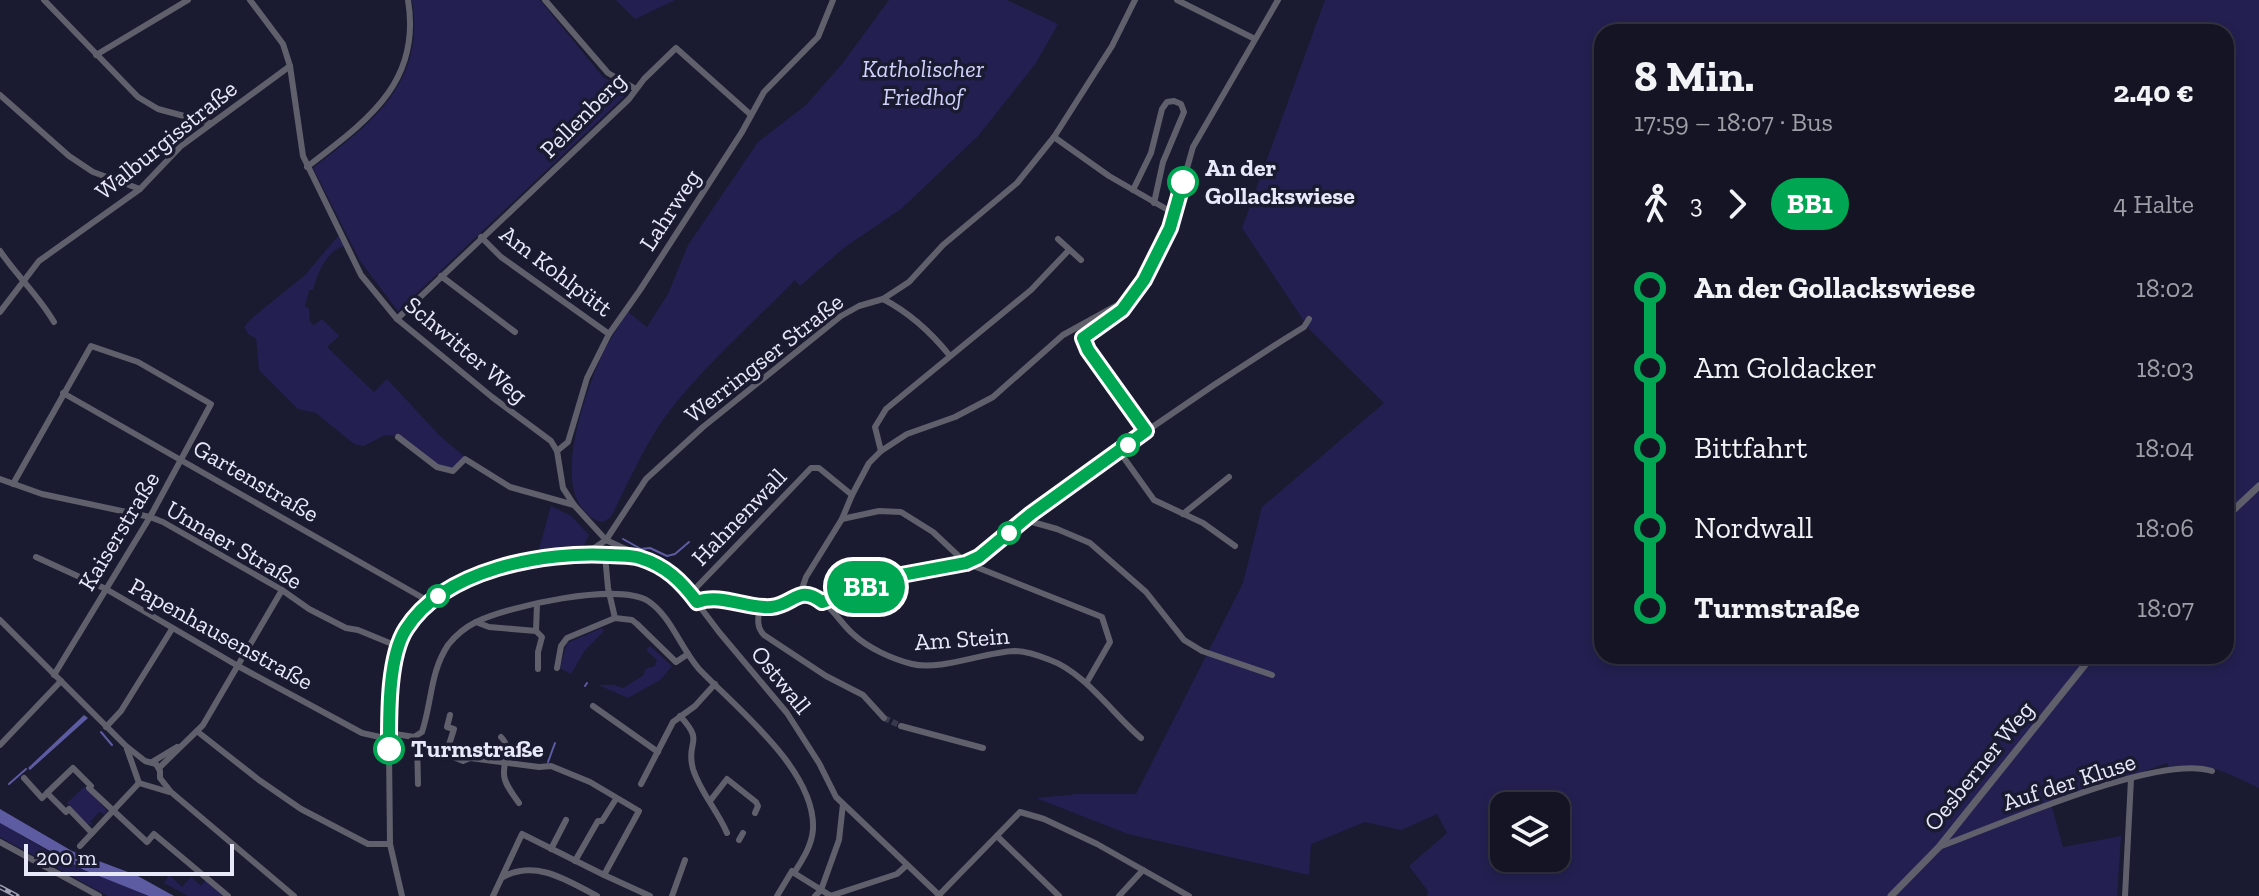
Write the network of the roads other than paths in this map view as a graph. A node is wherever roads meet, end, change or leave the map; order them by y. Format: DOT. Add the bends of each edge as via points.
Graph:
graph roads {
  1 [pos="44,0"];
  2 [pos="188,0"];
  3 [pos="250,0"];
  4 [pos="408,0"];
  5 [pos="545,0"];
  6 [pos="833,0"];
  7 [pos="1135,0"];
  8 [pos="1177,0"];
  9 [pos="1278,0"];
  10 [pos="1255,39"];
  11 [pos="96,55"];
  12 [pos="290,66"];
  13 [pos="636,89"];
  14 [pos="0,95"];
  15 [pos="751,115"];
  16 [pos="210,123"];
  17 [pos="1054,137"];
  18 [pos="307,167"];
  19 [pos="140,189"];
  20 [pos="1133,190"];
  21 [pos="1154,203"];
  22 [pos="1175,214"];
  23 [pos="481,237"];
  24 [pos="1058,239"];
  25 [pos="1069,250"];
  26 [pos="0,251"];
  27 [pos="1081,260"];
  28 [pos="441,276"];
  29 [pos="21,282"];
  30 [pos="883,299"];
  31 [pos="1126,302"];
  32 [pos="0,312"];
  33 [pos="397,319"];
  34 [pos="1309,319"];
  35 [pos="54,322"];
  36 [pos="515,332"];
  37 [pos="609,334"];
  38 [pos="950,356"];
  39 [pos="63,393"];
  40 [pos="1146,431"];
  41 [pos="398,437"];
  42 [pos="557,451"];
  43 [pos="881,451"];
  44 [pos="1119,451"];
  45 [pos="182,460"];
  46 [pos="1229,477"];
  47 [pos="0,479"];
  48 [pos="13,484"];
  49 [pos="2259,486"];
  50 [pos="852,495"];
  51 [pos="574,505"];
  52 [pos="2234,509"];
  53 [pos="1183,514"];
  54 [pos="150,517"];
  55 [pos="842,519"];
  56 [pos="1025,520"];
  57 [pos="606,540"];
  58 [pos="1235,546"];
  59 [pos="587,553"];
  60 [pos="605,555"];
  61 [pos="638,556"];
  62 [pos="36,557"];
  63 [pos="966,563"];
  64 [pos="106,589"];
  65 [pos="282,590"];
  66 [pos="610,593"];
  67 [pos="691,593"];
  68 [pos="800,595"];
  69 [pos="430,602"];
  70 [pos="697,602"];
  71 [pos="822,602"];
  72 [pos="537,604"];
  73 [pos="760,607"];
  74 [pos="615,618"];
  75 [pos="0,620"];
  76 [pos="476,622"];
  77 [pos="172,629"];
  78 [pos="536,631"];
  79 [pos="397,646"];
  80 [pos="688,654"];
  81 [pos="2086,664"];
  82 [pos="238,666"];
  83 [pos="557,668"];
  84 [pos="538,669"];
  85 [pos="54,675"];
  86 [pos="1272,675"];
  87 [pos="61,681"];
  88 [pos="1087,682"];
  89 [pos="715,684"];
  90 [pos="593,706"];
  91 [pos="450,715"];
  92 [pos="680,716"];
  93 [pos="884,718"];
  94 [pos="901,726"];
  95 [pos="106,727"];
  96 [pos="198,732"];
  97 [pos="389,736"];
  98 [pos="501,737"];
  99 [pos="1141,738"];
  100 [pos="417,740"];
  101 [pos="1,743"];
  102 [pos="184,743"];
  103 [pos="126,746"];
  104 [pos="983,748"];
  105 [pos="658,752"];
  106 [pos="446,754"];
  107 [pos="148,761"];
  108 [pos="505,764"];
  109 [pos="159,768"];
  110 [pos="136,769"];
  111 [pos="2212,771"];
  112 [pos="24,778"];
  113 [pos="160,778"];
  114 [pos="2131,779"];
  115 [pos="139,783"];
  116 [pos="418,784"];
  117 [pos="641,784"];
  118 [pos="153,785"];
  119 [pos="171,792"];
  120 [pos="47,793"];
  121 [pos="616,799"];
  122 [pos="710,801"];
  123 [pos="519,803"];
  124 [pos="843,804"];
  125 [pos="112,811"];
  126 [pos="755,813"];
  127 [pos="566,820"];
  128 [pos="92,833"];
  129 [pos="727,833"];
  130 [pos="997,836"];
  131 [pos="0,842"];
  132 [pos="390,844"];
  133 [pos="80,846"];
  134 [pos="1939,847"];
  135 [pos="551,849"];
  136 [pos="685,860"];
  137 [pos="575,861"];
  138 [pos="907,865"];
  139 [pos="1143,870"];
  140 [pos="793,872"];
  141 [pos="604,875"];
  142 [pos="501,880"];
  143 [pos="818,893"];
  144 [pos="99,896"];
  145 [pos="228,896"];
  146 [pos="294,896"];
  147 [pos="402,896"];
  148 [pos="493,896"];
  149 [pos="597,896"];
  150 [pos="650,896"];
  151 [pos="672,896"];
  152 [pos="777,896"];
  153 [pos="831,896"];
  154 [pos="939,896"];
  155 [pos="1059,896"];
  156 [pos="1119,896"];
  157 [pos="1189,896"];
  158 [pos="1891,896"];
  159 [pos="2125,896"];
  1 -- 11 [label="street"];
  2 -- 11 [label="street"];
  3 -- 12 [label="street, Schwitter Weg" via="283,44"];
  4 -- 18 [label="street" via="408,47 392,90 370,117"];
  5 -- 13 [label="street" via="608,73"];
  6 -- 15 [label="street, Lahrweg" via="818,37 769,84"];
  7 -- 17 [label="street, Werringser Straße"];
  8 -- 10 [label="street"];
  9 -- 10 [label="street"];
  10 -- 22 [label="street" via="1193,147"];
  11 -- 16 [label="street" via="146,103"];
  12 -- 16 [label="street, Walburgisstraße"];
  12 -- 18 [label="street, Schwitter Weg"];
  13 -- 15 [label="street, Pellenberg" via="676,48"];
  13 -- 23 [label="street, Pellenberg"];
  14 -- 19 [label="street" via="93,172"];
  15 -- 37 [label="street, Lahrweg"];
  16 -- 19 [label="street, Walburgisstraße"];
  17 -- 20 [label="street"];
  17 -- 30 [label="street, Werringser Straße" via="1017,183 943,245 909,282"];
  18 -- 33 [label="street, Schwitter Weg" via="357,268"];
  19 -- 29 [label="street, Walburgisstraße" via="39,261"];
  20 -- 21 [label="street"];
  20 -- 21 [label="street" via="1151,153 1162,109 1167,102 1181,104 1184,112 1163,162"];
  21 -- 22 [label="street"];
  22 -- 31 [label="street" via="1144,280"];
  23 -- 28 [label="street, Pellenberg"];
  23 -- 37 [label="street, Am Kohlpütt"];
  24 -- 25 [label="street"];
  25 -- 27 [label="street"];
  25 -- 38 [label="street" via="1031,290"];
  26 -- 29 [label="street"];
  28 -- 33 [label="street, Pellenberg"];
  28 -- 36 [label="street"];
  29 -- 32 [label="street, Walburgisstraße"];
  29 -- 35 [label="street"];
  30 -- 38 [label="street" via="925,327"];
  30 -- 57 [label="street, Werringser Straße" via="841,316 703,427 646,479"];
  31 -- 40 [label="street" via="1083,340"];
  31 -- 43 [label="street" via="1055,340 993,397 907,434"];
  33 -- 42 [label="street, Schwitter Weg"];
  34 -- 40 [label="street"];
  37 -- 42 [label="street, Lahrweg" via="587,378 568,442"];
  38 -- 43 [label="street" via="880,415 875,427"];
  39 -- 45 [label="street, Gartenstraße"];
  39 -- 45 [label="street, Kaiserstraße" via="88,348 138,362 211,404"];
  39 -- 48 [label="street"];
  40 -- 44 [label="street"];
  41 -- 51 [label="street" via="443,470 453,471 465,459 510,487"];
  42 -- 51 [label="street" via="563,488"];
  43 -- 50 [label="street"];
  44 -- 53 [label="street" via="1154,500"];
  44 -- 56 [label="street"];
  45 -- 54 [label="street, Kaiserstraße"];
  45 -- 69 [label="street, Gartenstraße"];
  46 -- 53 [label="street"];
  47 -- 48 [label="street, Unnaer Straße"];
  48 -- 54 [label="street, Unnaer Straße"];
  49 -- 52 [label="street"];
  50 -- 55 [label="street"];
  50 -- 67 [label="street, Hahnenwall" via="819,468 811,468"];
  51 -- 57 [label="street"];
  53 -- 58 [label="street"];
  54 -- 64 [label="street, Kaiserstraße"];
  54 -- 65 [label="street, Unnaer Straße"];
  55 -- 63 [label="street" via="901,512 933,532"];
  55 -- 68 [label="street"];
  56 -- 63 [label="street"];
  56 -- 86 [label="street" via="1090,543 1146,592 1184,640"];
  57 -- 59 [label="street"];
  57 -- 61 [label="street, Ostwall"];
  59 -- 60 [label="street"];
  59 -- 69 [label="street" via="500,567"];
  60 -- 61 [label="street"];
  60 -- 66 [label="street"];
  61 -- 67 [label="street, Ostwall" via="666,568"];
  62 -- 64 [label="street, Papenhausenstraße"];
  63 -- 71 [label="street" via="896,576"];
  63 -- 88 [label="street" via="1102,617 1110,642"];
  64 -- 77 [label="street, Papenhausenstraße"];
  64 -- 85 [label="street, Kaiserstraße"];
  65 -- 79 [label="street, Unnaer Straße" via="346,628"];
  65 -- 82 [label="street"];
  66 -- 72 [label="street"];
  66 -- 74 [label="street"];
  66 -- 80 [label="street" via="651,603"];
  67 -- 70 [label="street, Ostwall"];
  68 -- 71 [label="street"];
  68 -- 73 [label="street"];
  69 -- 79 [label="street"];
  70 -- 73 [label="street" via="713,598"];
  70 -- 124 [label="street, Ostwall" via="787,713"];
  71 -- 88 [label="street, Am Stein" via="855,636 916,665 1016,651 1052,661"];
  72 -- 76 [label="street"];
  72 -- 78 [label="street"];
  73 -- 93 [label="street" via="757,619 764,635 863,695"];
  74 -- 80 [label="street" via="632,620 676,662"];
  74 -- 83 [label="street" via="567,638"];
  75 -- 85 [label="street"];
  76 -- 78 [label="street"];
  76 -- 100 [label="street" via="454,639 436,665"];
  77 -- 82 [label="street, Papenhausenstraße"];
  77 -- 95 [label="street"];
  78 -- 84 [label="street" via="542,637"];
  79 -- 97 [label="street"];
  80 -- 89 [label="street"];
  81 -- 134 [label="street, Oesberner Weg"];
  82 -- 96 [label="street"];
  82 -- 97 [label="street, Papenhausenstraße" via="362,733"];
  85 -- 87 [label="street"];
  87 -- 95 [label="street"];
  87 -- 101 [label="street"];
  88 -- 99 [label="street, Am Stein"];
  89 -- 92 [label="street"];
  89 -- 140 [label="street" via="765,733 808,800 813,832"];
  90 -- 105 [label="street"];
  91 -- 106 [label="street" via="447,727 454,729"];
  92 -- 105 [label="street"];
  92 -- 122 [label="street" via="694,732 693,768"];
  94 -- 104 [label="street"];
  95 -- 103 [label="street"];
  96 -- 102 [label="street"];
  96 -- 132 [label="street" via="301,809 368,844"];
  97 -- 100 [label="street"];
  97 -- 132 [label="street"];
  98 -- 108 [label="street" via="507,746"];
  100 -- 106 [label="street"];
  100 -- 116 [label="street"];
  102 -- 107 [label="street"];
  102 -- 109 [label="street"];
  103 -- 107 [label="street"];
  103 -- 110 [label="street"];
  105 -- 117 [label="street"];
  106 -- 108 [label="street" via="463,761"];
  107 -- 109 [label="street"];
  107 -- 110 [label="street"];
  108 -- 121 [label="street" via="551,766"];
  108 -- 123 [label="street" via="505,779"];
  109 -- 113 [label="street"];
  110 -- 115 [label="street"];
  111 -- 114 [label="street, Auf der Kluse" via="2192,766"];
  112 -- 120 [label="street" via="42,798"];
  113 -- 118 [label="street"];
  113 -- 119 [label="street"];
  114 -- 134 [label="street, Auf der Kluse" via="2065,798"];
  114 -- 159 [label="street"];
  115 -- 118 [label="street"];
  115 -- 125 [label="street"];
  118 -- 119 [label="street"];
  119 -- 146 [label="street"];
  120 -- 125 [label="street" via="73,768"];
  120 -- 128 [label="street"];
  121 -- 137 [label="street"];
  121 -- 141 [label="street" via="639,811"];
  122 -- 126 [label="street" via="727,779 756,802"];
  122 -- 129 [label="street"];
  124 -- 138 [label="street, Ostwall"];
  124 -- 143 [label="street" via="839,840"];
  125 -- 128 [label="street"];
  125 -- 145 [label="street" via="147,842 154,834"];
  127 -- 135 [label="street"];
  128 -- 133 [label="street"];
  130 -- 139 [label="street" via="1020,812 1084,837"];
  130 -- 154 [label="street"];
  130 -- 155 [label="street"];
  131 -- 144 [label="street"];
  132 -- 147 [label="street"];
  134 -- 158 [label="street, Oesberner Weg"];
  135 -- 137 [label="street"];
  135 -- 142 [label="street" via="522,834"];
  136 -- 151 [label="street"];
  137 -- 141 [label="street"];
  138 -- 153 [label="street" via="897,874"];
  138 -- 154 [label="street, Ostwall"];
  139 -- 156 [label="street"];
  139 -- 157 [label="street"];
  140 -- 143 [label="street"];
  140 -- 152 [label="street"];
  141 -- 150 [label="street"];
  142 -- 148 [label="street"];
  142 -- 149 [label="street" via="518,871 541,870"];
  143 -- 153 [label="street"];
}
